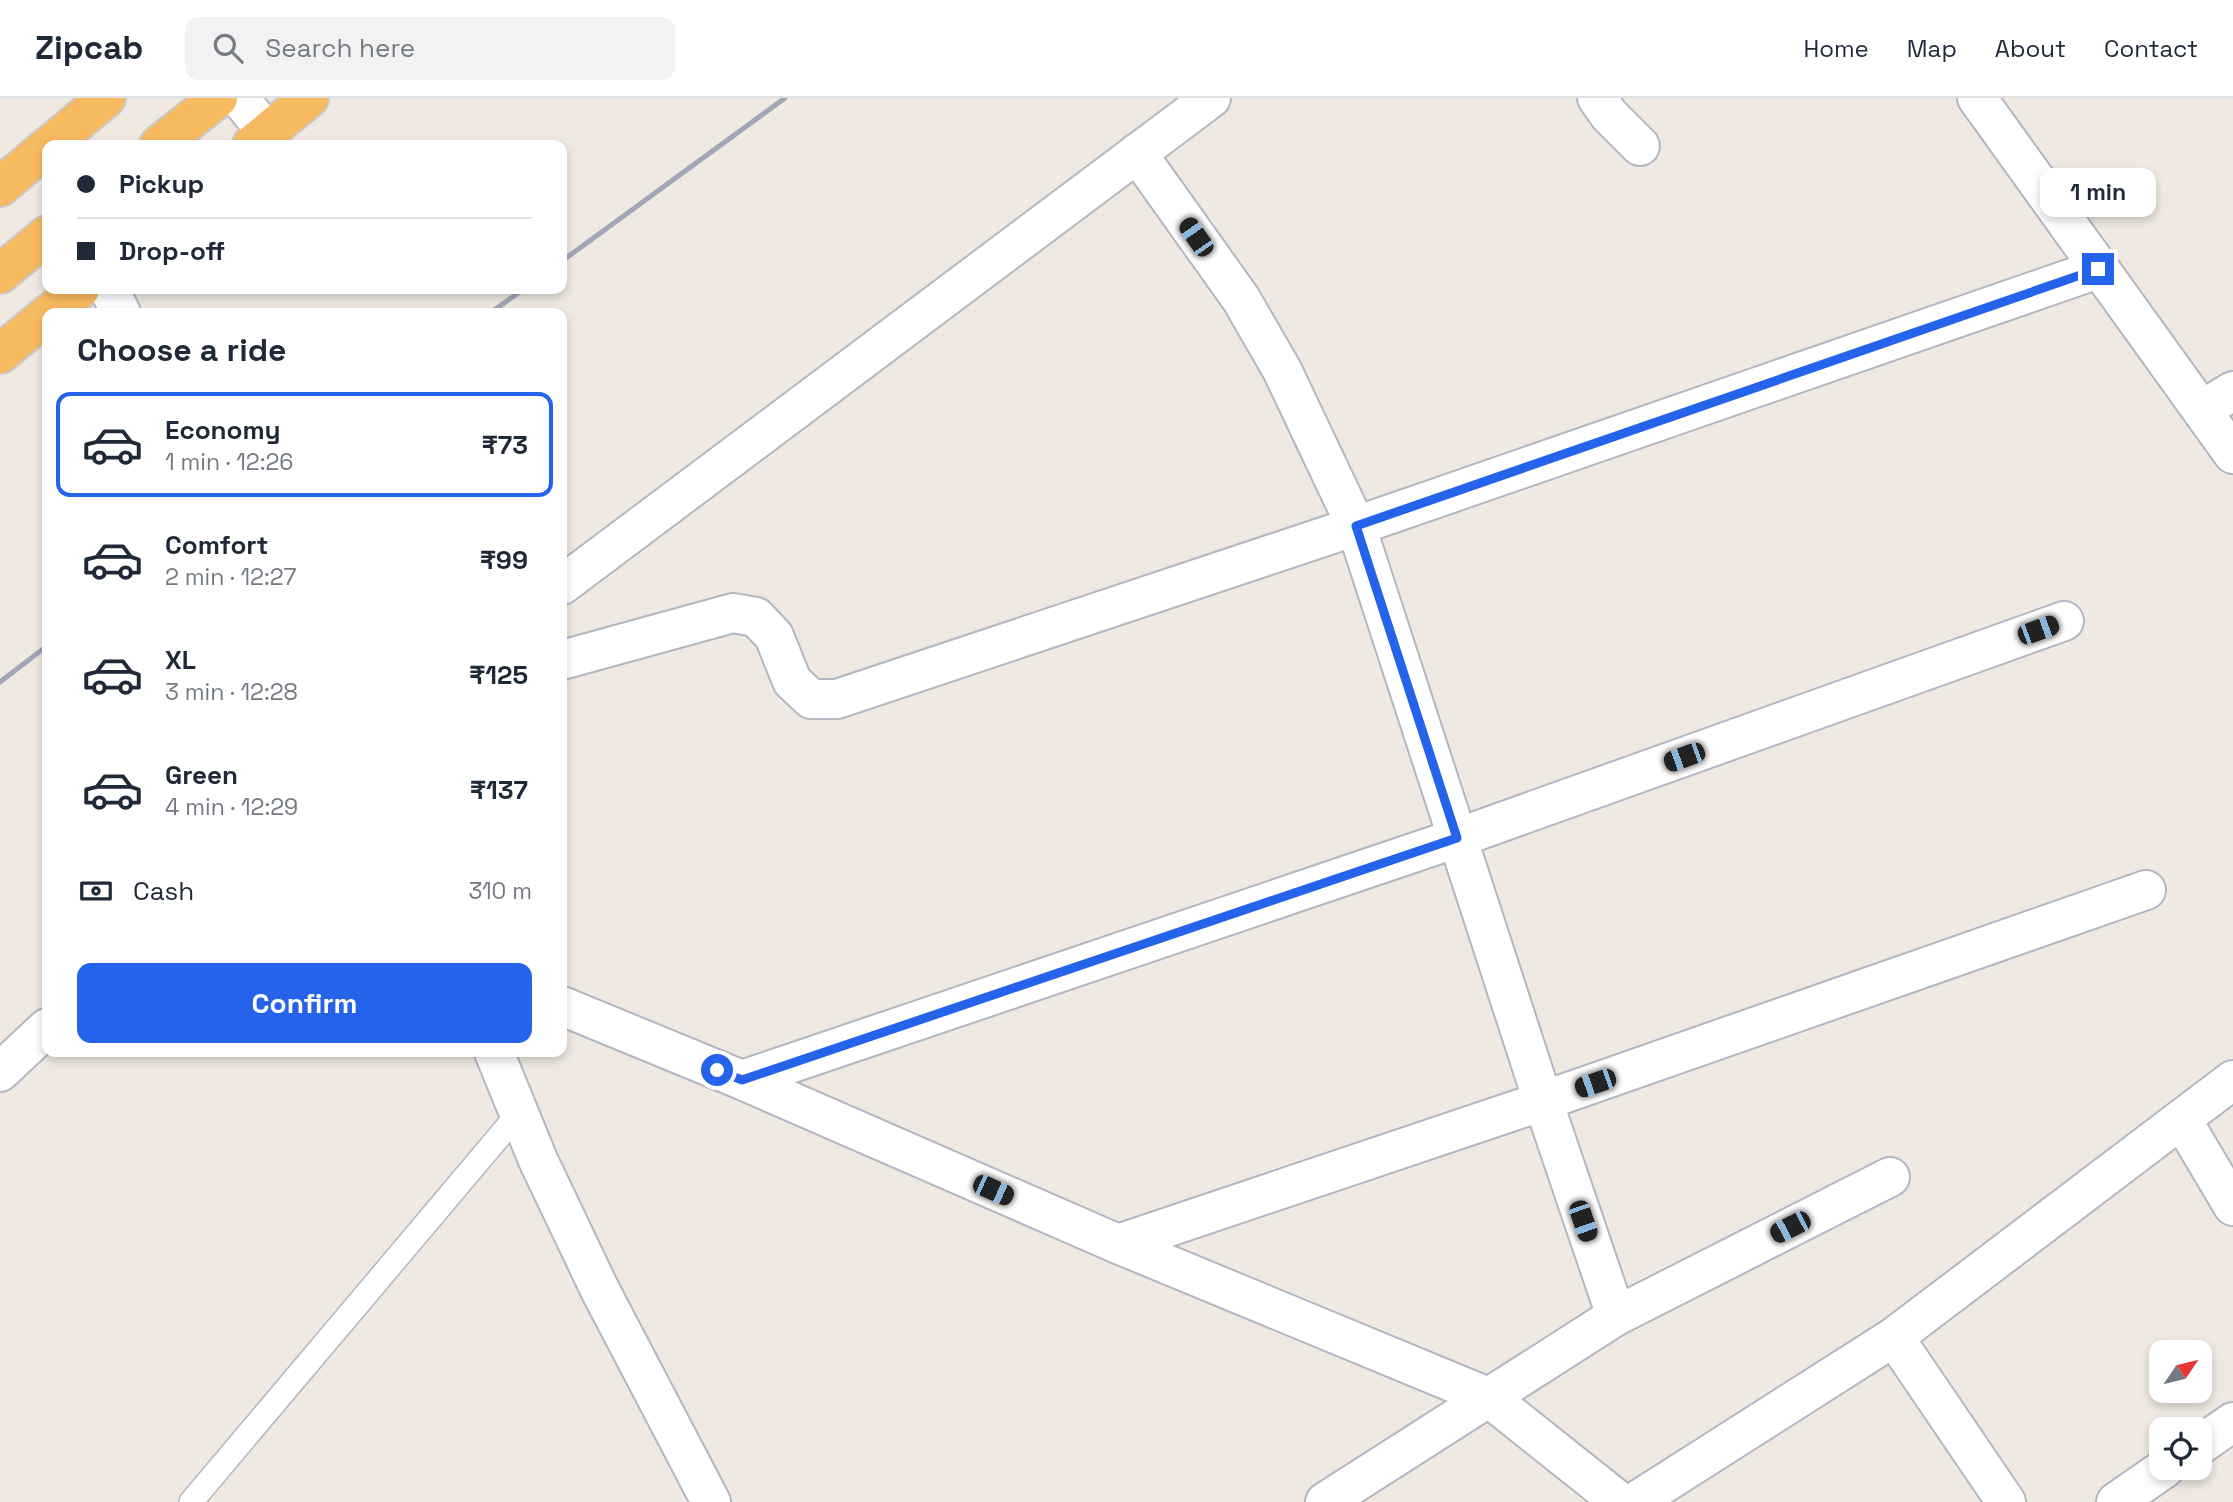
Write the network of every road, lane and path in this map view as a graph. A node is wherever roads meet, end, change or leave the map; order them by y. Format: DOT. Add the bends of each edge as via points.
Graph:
graph roads {
  1 [pos="106,98"];
  2 [pos="218,98"];
  3 [pos="239,98"];
  4 [pos="309,98"];
  5 [pos="1211,98"];
  6 [pos="1597,98"];
  7 [pos="1977,98"];
  8 [pos="259,139"];
  9 [pos="55,140"];
  10 [pos="165,140"];
  11 [pos="1640,146"];
  12 [pos="42,151"];
  13 [pos="1137,153"];
  14 [pos="0,187"];
  15 [pos="42,240"];
  16 [pos="2098,269"];
  17 [pos="0,274"];
  18 [pos="74,294"];
  19 [pos="56,308"];
  20 [pos="42,320"];
  21 [pos="0,354"];
  22 [pos="2217,400"];
  23 [pos="2233,454"];
  24 [pos="1356,526"];
  25 [pos="567,581"];
  26 [pos="2063,621"];
  27 [pos="567,659"];
  28 [pos="1457,838"];
  29 [pos="2146,890"];
  30 [pos="567,1008"];
  31 [pos="42,1033"];
  32 [pos="496,1057"];
  33 [pos="0,1072"];
  34 [pos="742,1080"];
  35 [pos="2233,1080"];
  36 [pos="1543,1101"];
  37 [pos="519,1113"];
  38 [pos="2182,1120"];
  39 [pos="1890,1177"];
  40 [pos="2233,1206"];
  41 [pos="1118,1244"];
  42 [pos="1616,1316"];
  43 [pos="1894,1337"];
  44 [pos="1488,1397"];
  45 [pos="2233,1422"];
  46 [pos="2212,1437"];
  47 [pos="2149,1479"];
  48 [pos="191,1502"];
  49 [pos="711,1502"];
  50 [pos="1325,1502"];
  51 [pos="1620,1502"];
  52 [pos="1635,1502"];
  53 [pos="2006,1502"];
  54 [pos="2116,1502"];
  1 -- 9 [label="highway"];
  2 -- 10 [label="highway"];
  3 -- 8 [label="street"];
  4 -- 8 [label="highway"];
  5 -- 13 [label="street"];
  6 -- 11 [label="street"];
  7 -- 16 [label="street"];
  12 -- 14 [label="highway"];
  13 -- 24 [label="street" via="1241,299 1282,370"];
  13 -- 25 [label="street"];
  15 -- 17 [label="highway"];
  16 -- 22 [label="street"];
  16 -- 24 [label="street"];
  18 -- 19 [label="highway"];
  20 -- 21 [label="highway"];
  22 -- 23 [label="street"];
  24 -- 27 [label="street" via="837,699 811,699 792,681 775,636 756,617 733,613"];
  24 -- 28 [label="street"];
  26 -- 28 [label="street"];
  28 -- 34 [label="street"];
  28 -- 36 [label="street"];
  29 -- 36 [label="street"];
  30 -- 34 [label="street"];
  31 -- 33 [label="street"];
  32 -- 37 [label="street"];
  34 -- 41 [label="street"];
  35 -- 38 [label="street"];
  36 -- 41 [label="street"];
  36 -- 42 [label="street"];
  37 -- 48 [label="lane"];
  37 -- 49 [label="street" via="600,1290"];
  38 -- 40 [label="street"];
  38 -- 43 [label="street"];
  39 -- 42 [label="street"];
  41 -- 44 [label="street"];
  42 -- 44 [label="street"];
  43 -- 52 [label="street"];
  43 -- 53 [label="street"];
  44 -- 50 [label="street"];
  44 -- 51 [label="street"];
  45 -- 46 [label="street"];
  47 -- 54 [label="street"];
}
